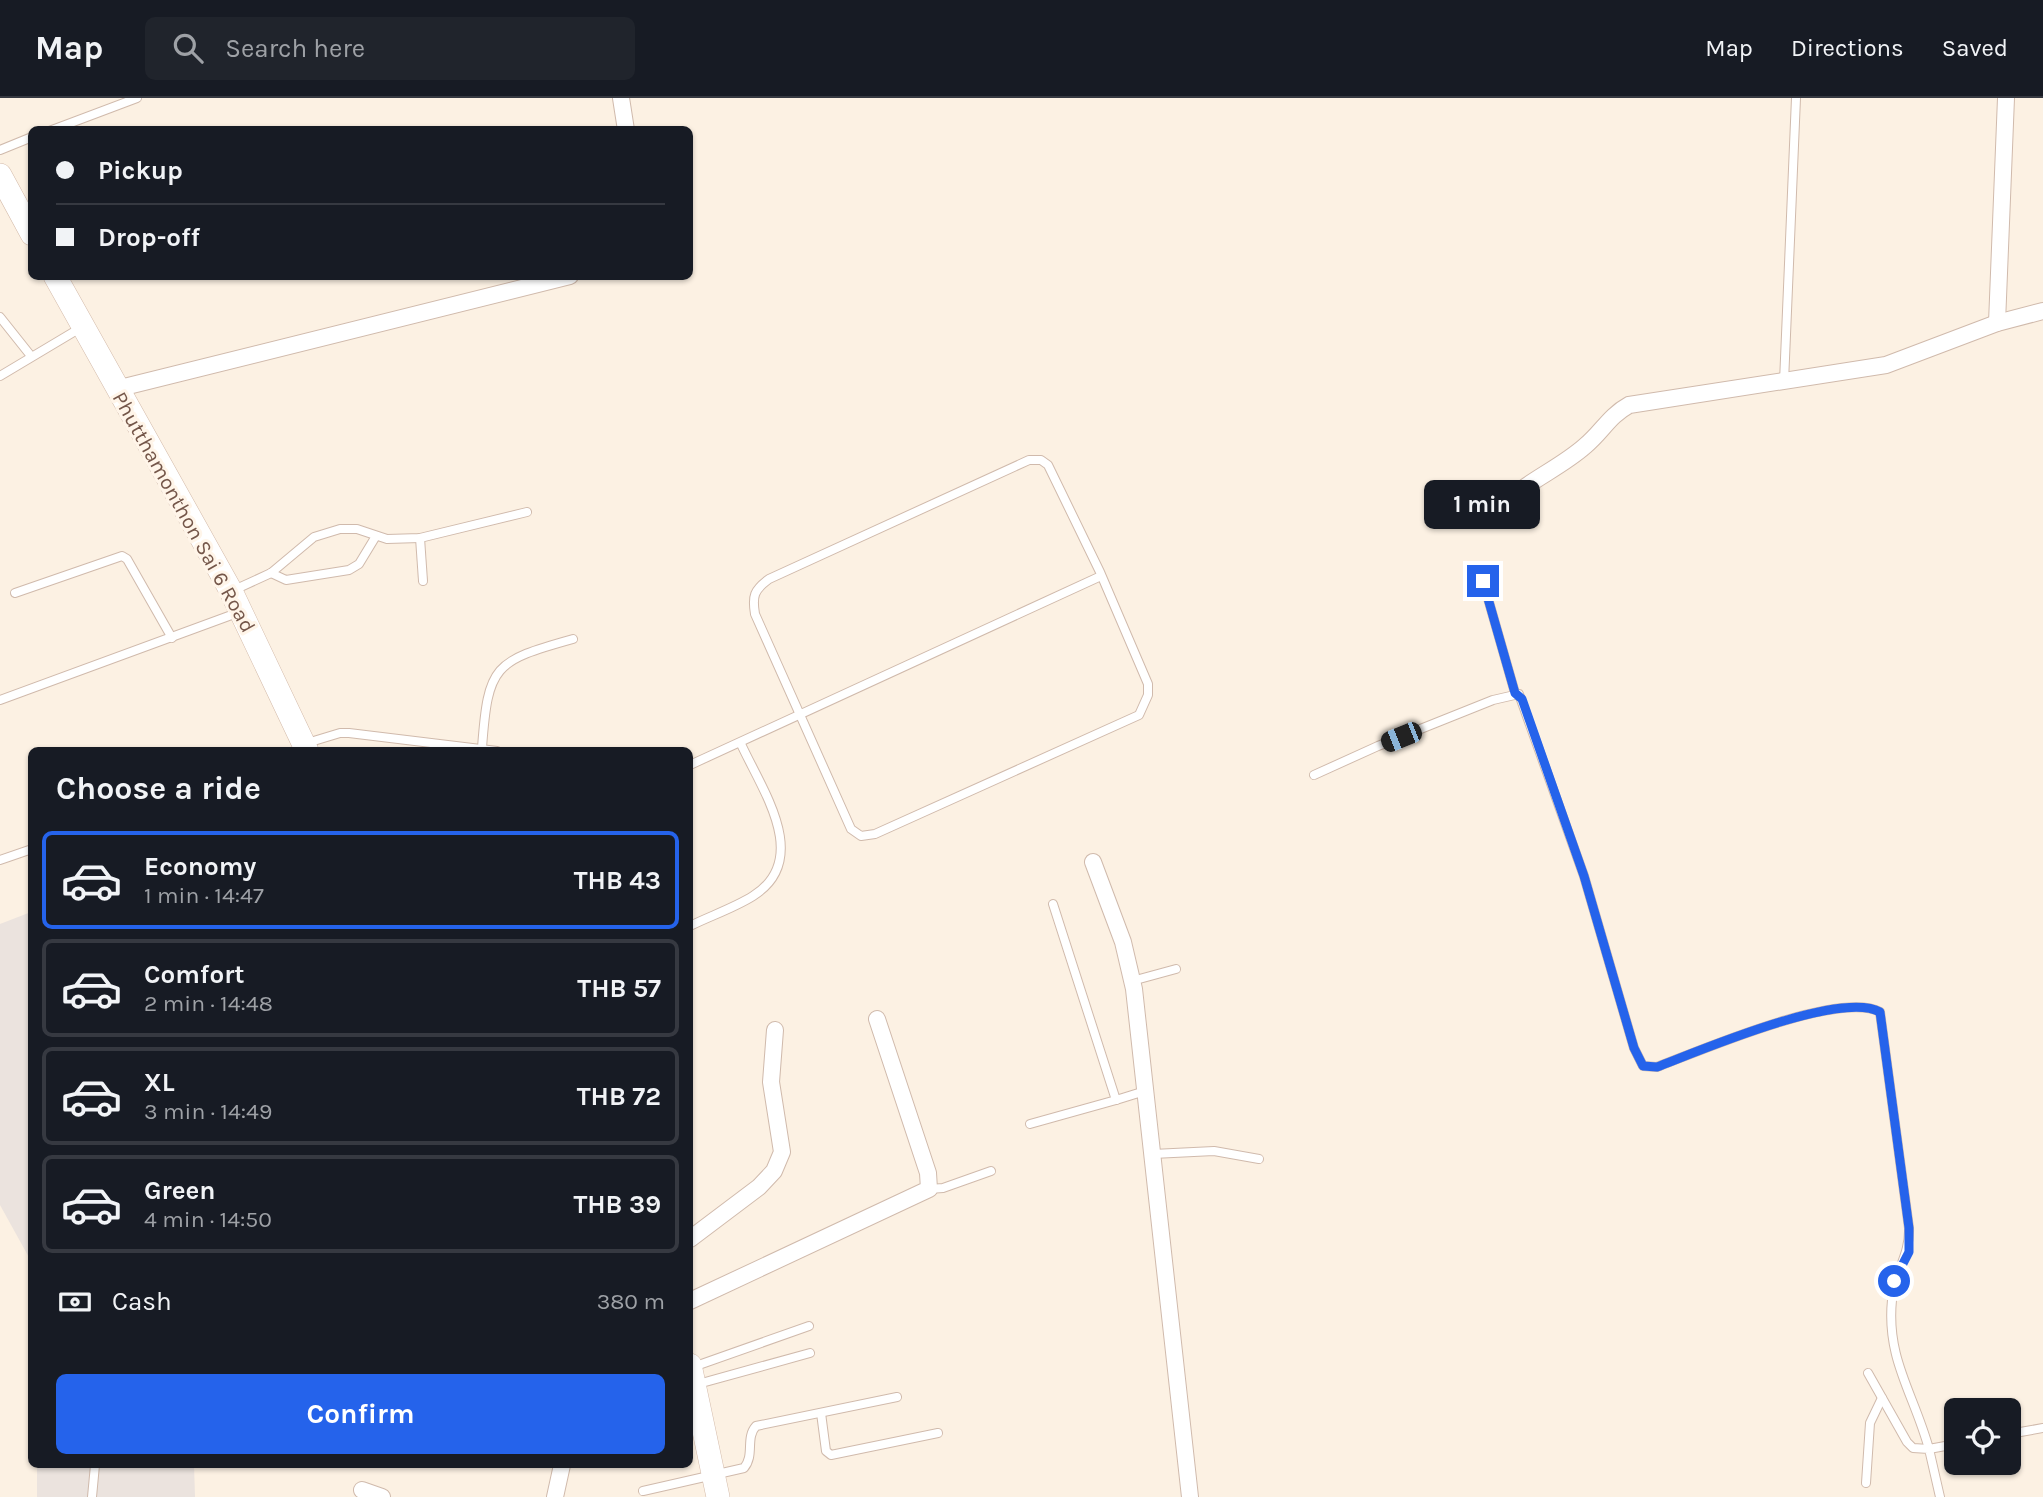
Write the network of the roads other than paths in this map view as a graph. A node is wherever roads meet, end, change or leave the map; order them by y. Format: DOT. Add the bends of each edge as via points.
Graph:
graph roads {
  1 [pos="137,98"];
  2 [pos="621,98"];
  3 [pos="1796,98"];
  4 [pos="2006,98"];
  5 [pos="63,126"];
  6 [pos="625,126"];
  7 [pos="28,140"];
  8 [pos="0,150"];
  9 [pos="0,175"];
  10 [pos="28,227"];
  11 [pos="57,280"];
  12 [pos="529,282"];
  13 [pos="2043,311"];
  14 [pos="0,317"];
  15 [pos="1997,323"];
  16 [pos="82,327"];
  17 [pos="31,356"];
  18 [pos="0,376"];
  19 [pos="1784,382"];
  20 [pos="116,388"];
  21 [pos="1525,486"];
  22 [pos="527,512"];
  23 [pos="376,536"];
  24 [pos="420,538"];
  25 [pos="271,573"];
  26 [pos="1101,576"];
  27 [pos="423,581"];
  28 [pos="1483,581"];
  29 [pos="15,593"];
  30 [pos="236,601"];
  31 [pos="172,638"];
  32 [pos="573,639"];
  33 [pos="1515,693"];
  34 [pos="0,700"];
  35 [pos="801,715"];
  36 [pos="741,744"];
  37 [pos="306,747"];
  38 [pos="473,747"];
  39 [pos="482,747"];
  40 [pos="693,764"];
  41 [pos="1314,775"];
  42 [pos="28,850"];
  43 [pos="0,860"];
  44 [pos="1093,862"];
  45 [pos="1053,904"];
  46 [pos="693,925"];
  47 [pos="1176,969"];
  48 [pos="1132,981"];
  49 [pos="877,1019"];
  50 [pos="775,1030"];
  51 [pos="1145,1091"];
  52 [pos="1116,1100"];
  53 [pos="1030,1124"];
  54 [pos="1153,1154"];
  55 [pos="1259,1159"];
  56 [pos="991,1171"];
  57 [pos="929,1189"];
  58 [pos="693,1237"];
  59 [pos="693,1300"];
  60 [pos="809,1326"];
  61 [pos="810,1353"];
  62 [pos="693,1371"];
  63 [pos="693,1372"];
  64 [pos="1868,1373"];
  65 [pos="693,1381"];
  66 [pos="897,1397"];
  67 [pos="1882,1398"];
  68 [pos="821,1413"];
  69 [pos="2043,1428"];
  70 [pos="2021,1432"];
  71 [pos="938,1433"];
  72 [pos="1944,1446"];
  73 [pos="1929,1449"];
  74 [pos="95,1468"];
  75 [pos="561,1468"];
  76 [pos="1866,1483"];
  77 [pos="717,1487"];
  78 [pos="362,1490"];
  79 [pos="643,1491"];
  80 [pos="92,1497"];
  81 [pos="382,1497"];
  82 [pos="555,1497"];
  83 [pos="1190,1497"];
  84 [pos="1940,1497"];
  1 -- 5 [label="lane"];
  2 -- 6 [label="street"];
  3 -- 19 [label="lane"];
  4 -- 15 [label="street"];
  7 -- 8 [label="lane"];
  9 -- 10 [label="main road"];
  11 -- 16 [label="main road, Phutthamonthon Sai 6 Road"];
  12 -- 20 [label="street"];
  13 -- 15 [label="street"];
  14 -- 17 [label="lane"];
  15 -- 19 [label="street" via="1886,365"];
  16 -- 17 [label="lane"];
  16 -- 20 [label="main road, Phutthamonthon Sai 6 Road"];
  17 -- 18 [label="lane"];
  19 -- 21 [label="street" via="1629,405 1607,419 1575,454"];
  20 -- 30 [label="main road, Phutthamonthon Sai 6 Road"];
  22 -- 24 [label="lane"];
  23 -- 24 [label="lane"];
  23 -- 25 [label="lane" via="340,529 314,537"];
  23 -- 25 [label="lane" via="359,564 349,570 286,580"];
  24 -- 27 [label="lane"];
  25 -- 30 [label="lane"];
  26 -- 35 [label="lane"];
  26 -- 35 [label="lane" via="1048,465 1029,460 1008,468 756,589 752,598 755,614"];
  26 -- 35 [label="lane" via="1148,684 1139,715 868,836 851,829"];
  28 -- 33 [label="lane"];
  29 -- 31 [label="lane" via="122,556"];
  30 -- 31 [label="lane"];
  30 -- 37 [label="main road, Phutthamonthon Sai 6 Road"];
  31 -- 34 [label="lane"];
  32 -- 39 [label="lane" via="513,658 498,673 486,697"];
  33 -- 41 [label="lane"];
  33 -- 73 [label="lane" via="1522,699 1584,876 1643,1066 1657,1067 1804,1015 1876,1009 1882,1016 1909,1228 1909,1252 1894,1281 1891,1345"];
  35 -- 36 [label="lane"];
  36 -- 40 [label="lane"];
  36 -- 46 [label="lane" via="782,833 780,866 771,882 753,897"];
  37 -- 38 [label="lane" via="340,733"];
  42 -- 43 [label="lane"];
  44 -- 48 [label="street" via="1123,942"];
  45 -- 52 [label="lane"];
  47 -- 48 [label="lane"];
  48 -- 51 [label="street"];
  49 -- 57 [label="street" via="902,1088"];
  50 -- 58 [label="street" via="771,1083 782,1152 774,1171 759,1187"];
  51 -- 52 [label="lane"];
  51 -- 54 [label="street"];
  52 -- 53 [label="lane"];
  54 -- 55 [label="lane" via="1214,1151"];
  54 -- 83 [label="street"];
  56 -- 57 [label="lane"];
  57 -- 59 [label="street"];
  60 -- 62 [label="lane"];
  61 -- 63 [label="lane"];
  64 -- 67 [label="lane"];
  65 -- 77 [label="main road"];
  66 -- 68 [label="lane"];
  67 -- 73 [label="lane" via="1911,1446"];
  67 -- 76 [label="lane" via="1870,1423"];
  68 -- 71 [label="lane" via="831,1455"];
  68 -- 77 [label="lane" via="756,1426 750,1436 748,1464"];
  69 -- 70 [label="lane"];
  72 -- 73 [label="lane"];
  73 -- 84 [label="lane"];
  74 -- 80 [label="lane"];
  75 -- 82 [label="street"];
  77 -- 79 [label="lane"];
  78 -- 81 [label="street"];
}
